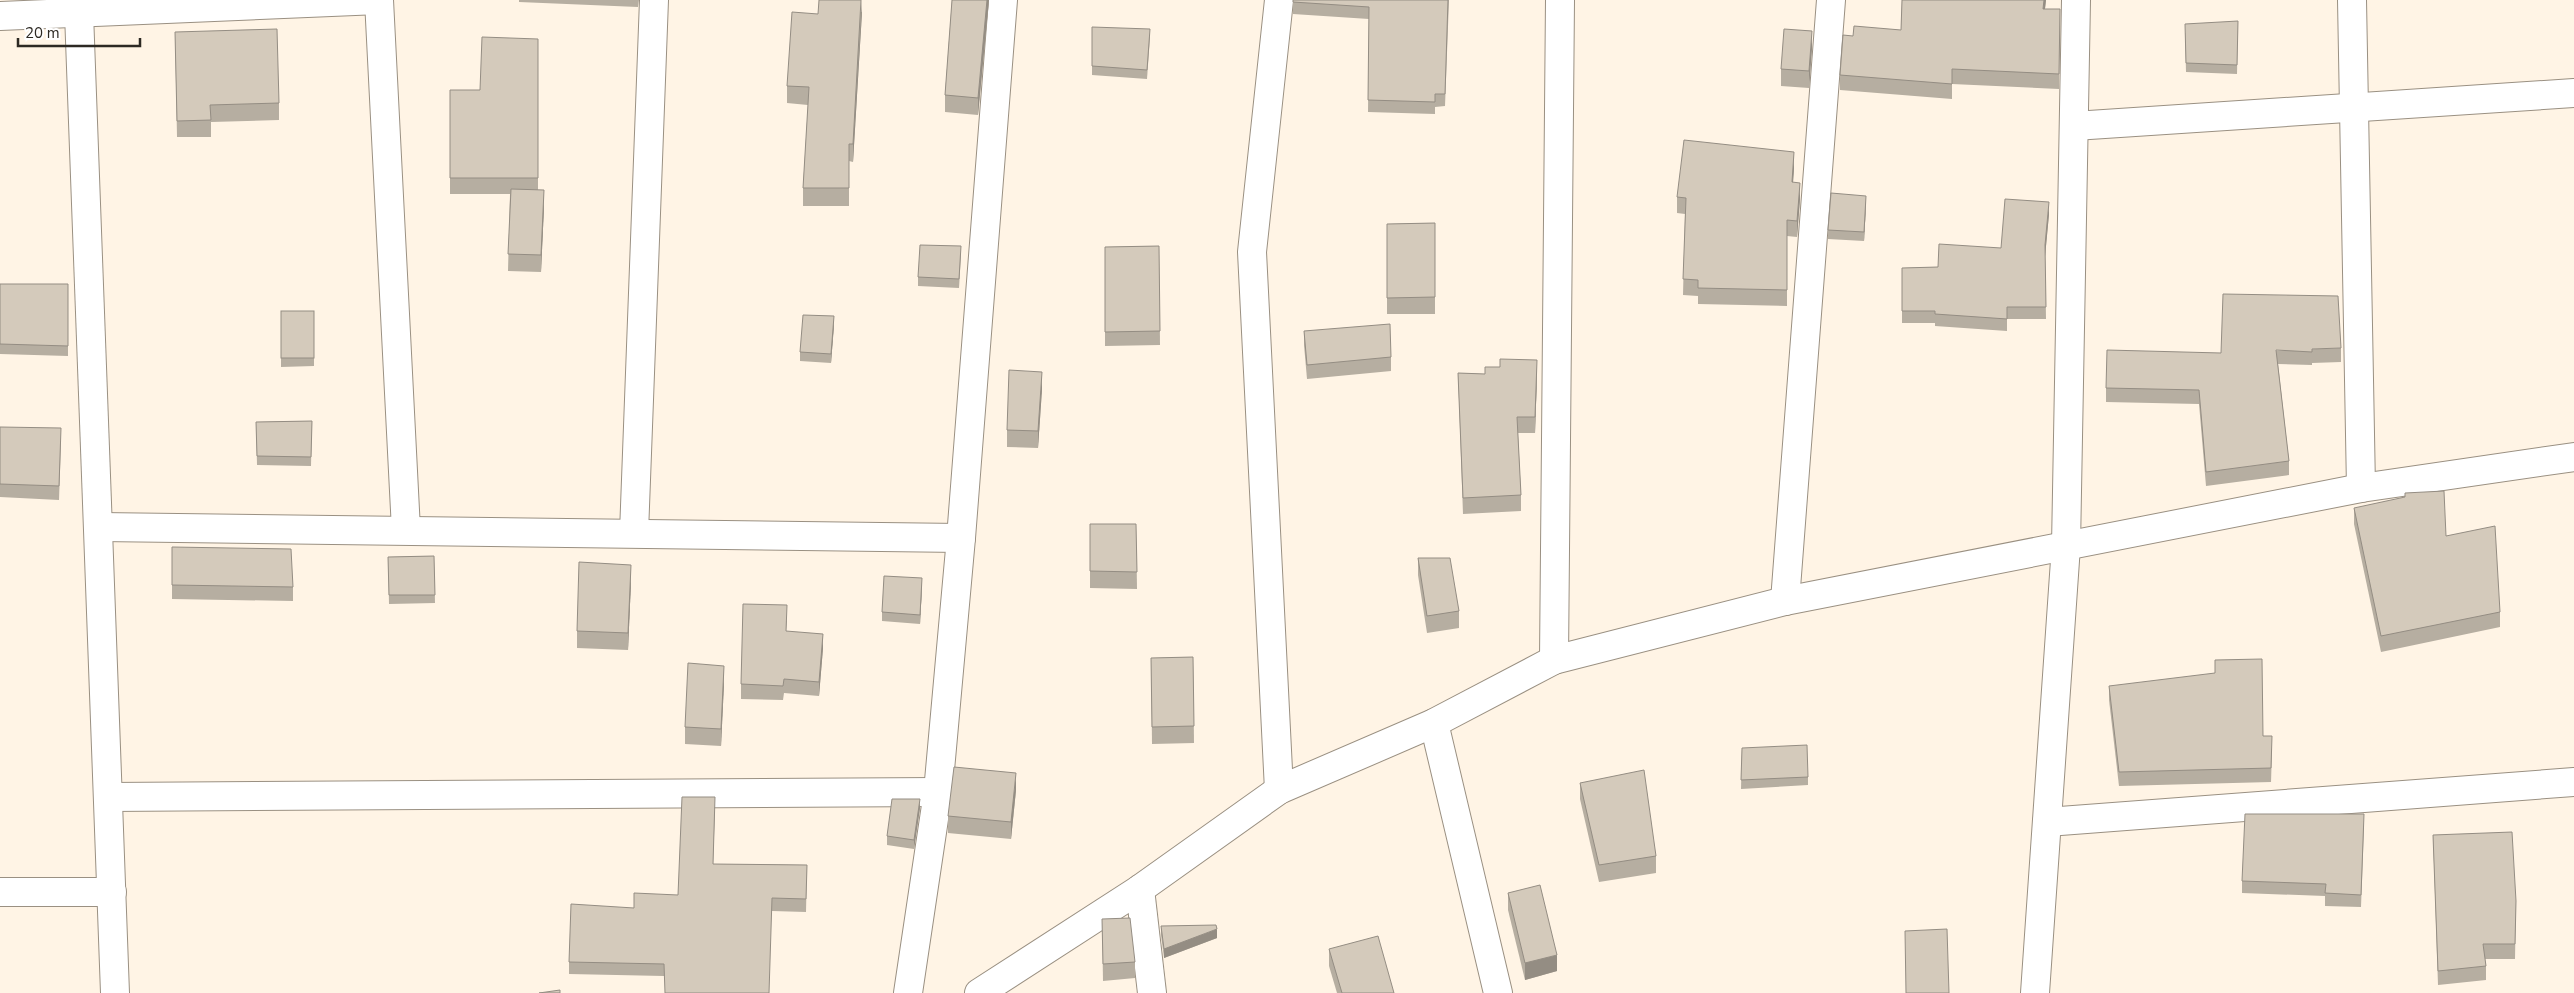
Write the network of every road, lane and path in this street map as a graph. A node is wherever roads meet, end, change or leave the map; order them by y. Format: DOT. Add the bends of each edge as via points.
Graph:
graph roads {
  1 [pos="379,0"];
  2 [pos="654,0"];
  3 [pos="1003,0"];
  4 [pos="1279,0"];
  5 [pos="1560,0"];
  6 [pos="1831,0"];
  7 [pos="2076,0"];
  8 [pos="2352,0"];
  9 [pos="79,13"];
  10 [pos="0,16"];
  11 [pos="2574,93"];
  12 [pos="2354,108"];
  13 [pos="2074,126"];
  14 [pos="2574,457"];
  15 [pos="2361,488"];
  16 [pos="100,527"];
  17 [pos="406,530"];
  18 [pos="634,533"];
  19 [pos="961,538"];
  20 [pos="2066,546"];
  21 [pos="1785,600"];
  22 [pos="1554,660"];
  23 [pos="1434,723"];
  24 [pos="2574,782"];
  25 [pos="1279,790"];
  26 [pos="938,792"];
  27 [pos="108,797"];
  28 [pos="2047,822"];
  29 [pos="1140,889"];
  30 [pos="0,892"];
  31 [pos="112,892"];
  32 [pos="115,993"];
  33 [pos="908,993"];
  34 [pos="979,993"];
  35 [pos="1152,993"];
  36 [pos="1498,993"];
  37 [pos="2035,993"];
  1 -- 9 [label="street"];
  1 -- 17 [label="street"];
  2 -- 18 [label="street"];
  3 -- 19 [label="street"];
  4 -- 25 [label="street" via="1252,252"];
  5 -- 22 [label="street"];
  6 -- 21 [label="street"];
  7 -- 13 [label="street"];
  8 -- 12 [label="street"];
  9 -- 10 [label="street"];
  9 -- 16 [label="street"];
  11 -- 12 [label="street"];
  12 -- 13 [label="street"];
  12 -- 15 [label="street"];
  13 -- 20 [label="street"];
  14 -- 15 [label="street"];
  15 -- 20 [label="street"];
  16 -- 17 [label="street"];
  16 -- 27 [label="street"];
  17 -- 18 [label="street"];
  18 -- 19 [label="street"];
  19 -- 26 [label="street"];
  20 -- 21 [label="street"];
  20 -- 28 [label="street"];
  21 -- 22 [label="street"];
  22 -- 23 [label="street"];
  23 -- 25 [label="street"];
  23 -- 36 [label="street"];
  24 -- 28 [label="street"];
  25 -- 29 [label="street"];
  26 -- 27 [label="street"];
  26 -- 33 [label="street"];
  27 -- 31 [label="street"];
  28 -- 37 [label="street"];
  29 -- 34 [label="street"];
  29 -- 35 [label="street"];
  30 -- 31 [label="street"];
  31 -- 32 [label="street"];
}
